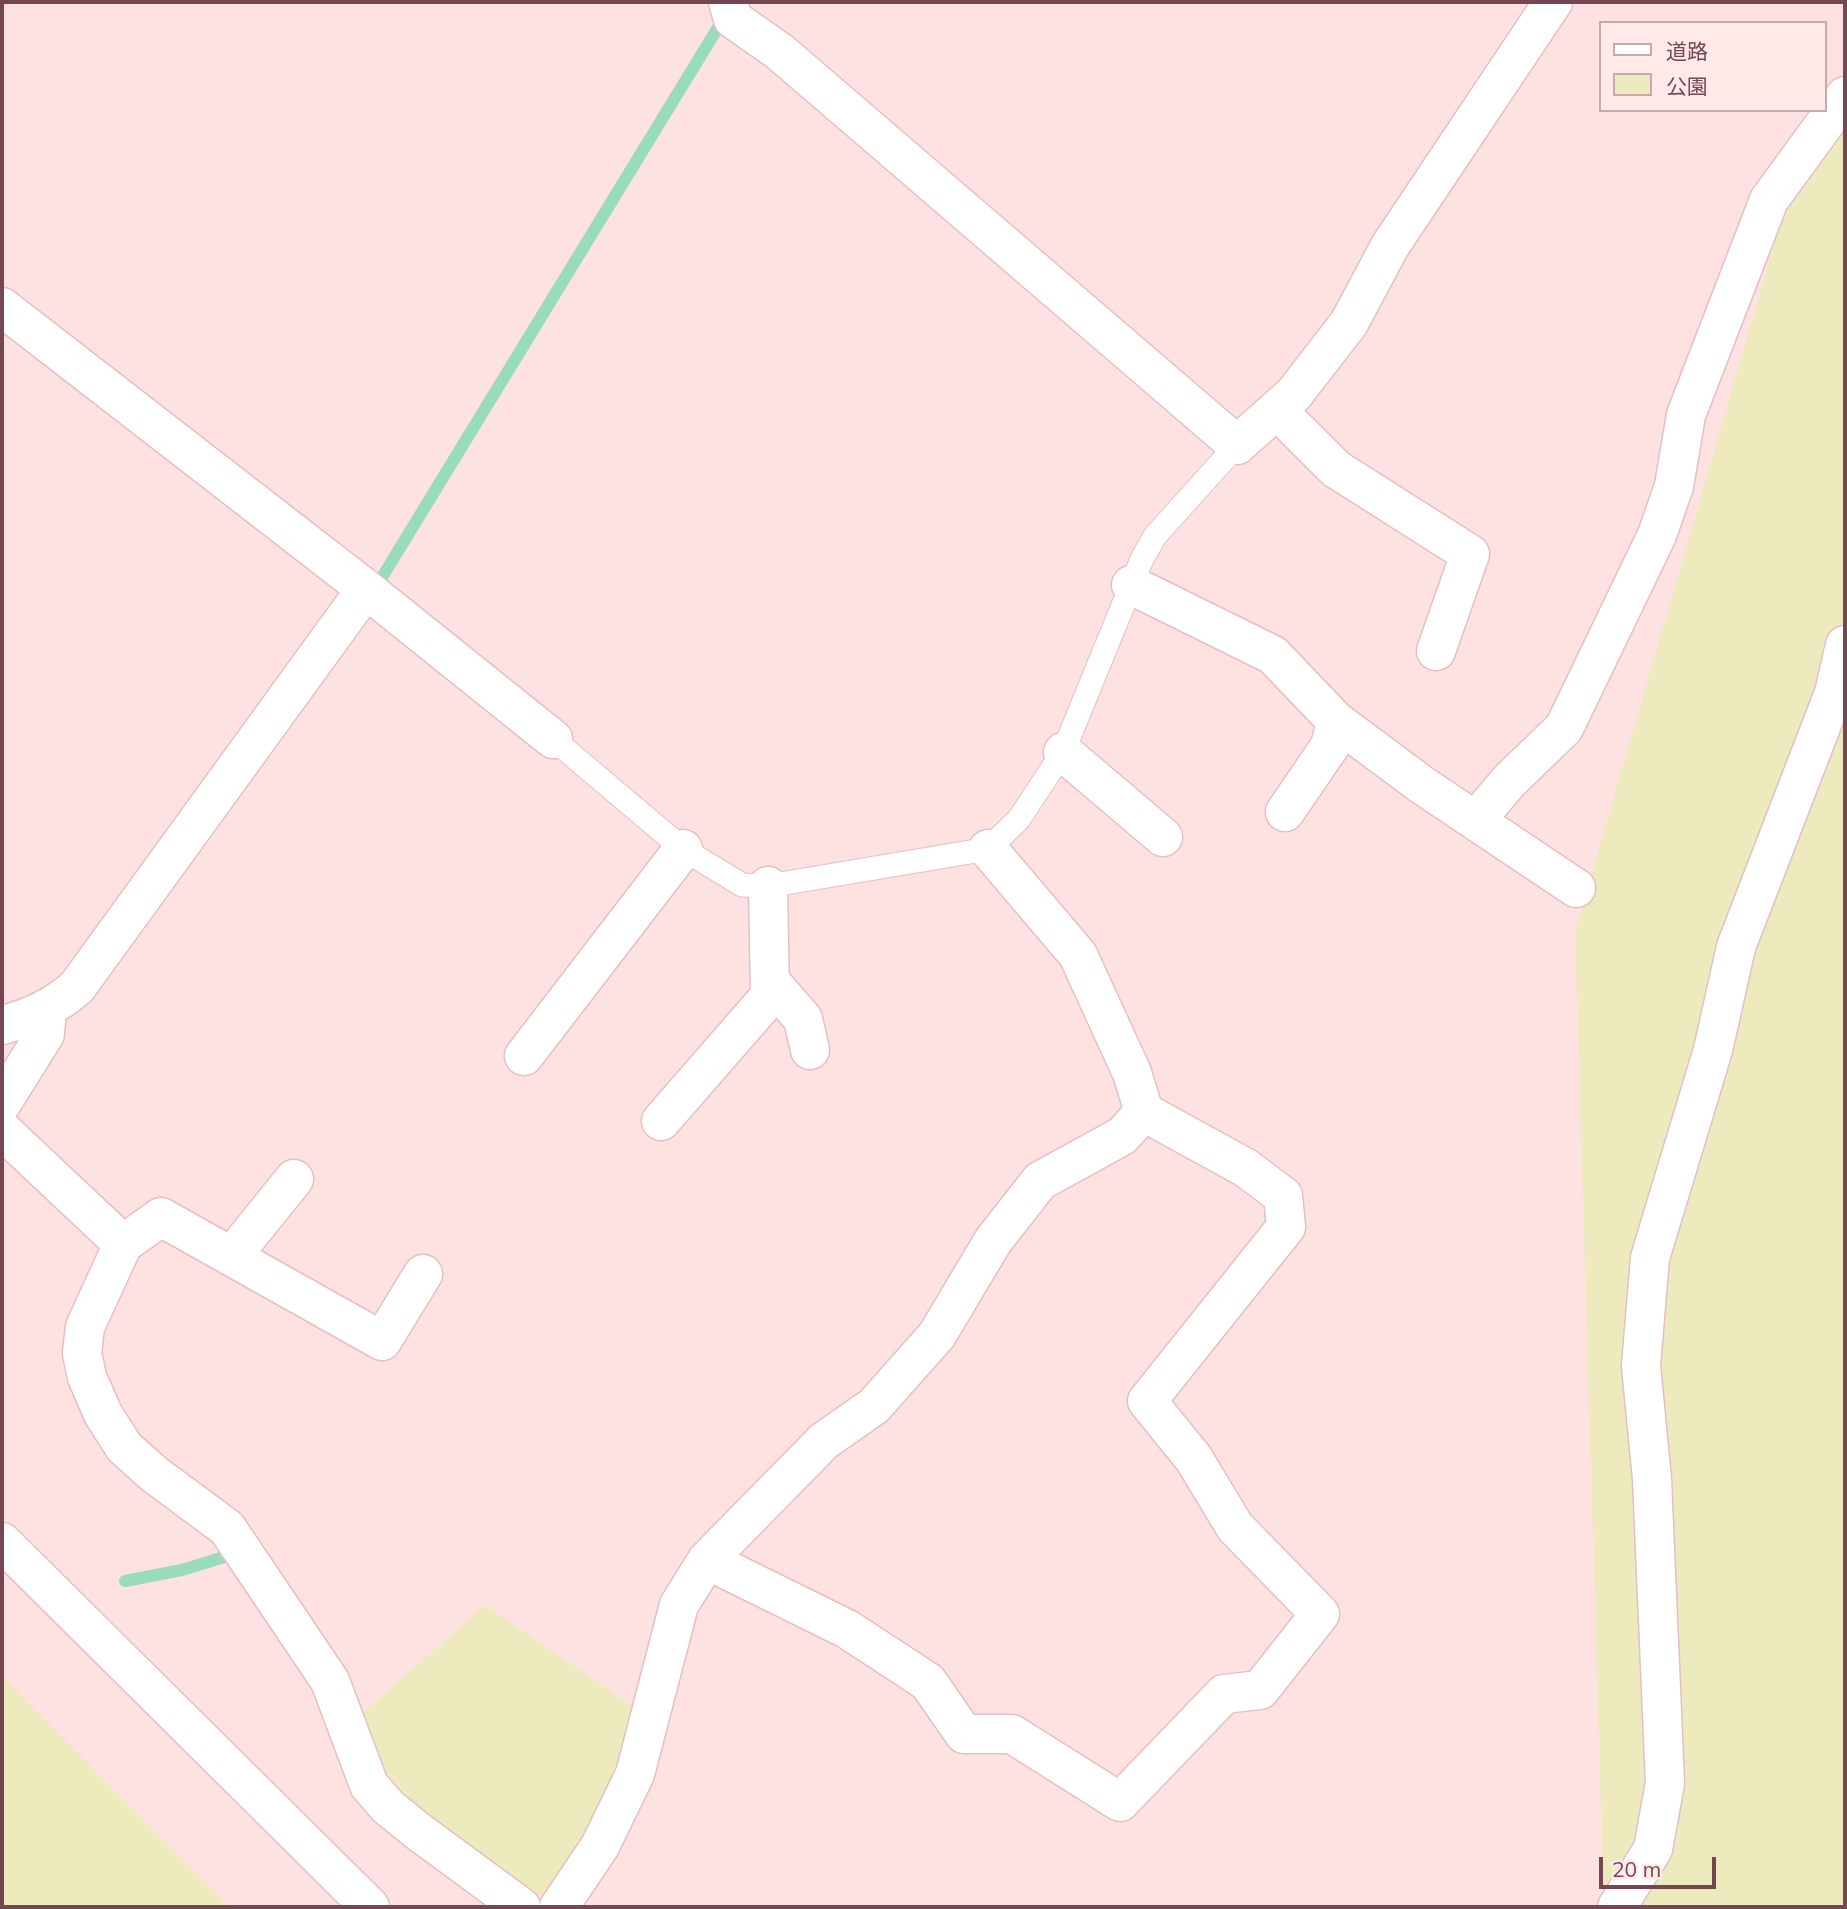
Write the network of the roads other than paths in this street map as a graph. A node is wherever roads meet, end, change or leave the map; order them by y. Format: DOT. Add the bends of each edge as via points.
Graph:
graph roads {
  1 [pos="728,2"];
  2 [pos="1553,2"];
  3 [pos="1845,96"];
  4 [pos="2,307"];
  5 [pos="1277,410"];
  6 [pos="1237,446"];
  7 [pos="1131,585"];
  8 [pos="366,589"];
  9 [pos="1845,645"];
  10 [pos="1436,650"];
  11 [pos="1336,721"];
  12 [pos="553,739"];
  13 [pos="1063,752"];
  14 [pos="1285,813"];
  15 [pos="1476,820"];
  16 [pos="1163,837"];
  17 [pos="683,849"];
  18 [pos="988,849"];
  19 [pos="768,886"];
  20 [pos="1576,888"];
  21 [pos="769,981"];
  22 [pos="46,1021"];
  23 [pos="2,1025"];
  24 [pos="810,1050"];
  25 [pos="524,1056"];
  26 [pos="2,1103"];
  27 [pos="1144,1112"];
  28 [pos="661,1121"];
  29 [pos="2,1130"];
  30 [pos="294,1179"];
  31 [pos="123,1244"];
  32 [pos="232,1256"];
  33 [pos="423,1274"];
  34 [pos="2,1542"];
  35 [pos="707,1560"];
  36 [pos="370,1907"];
  37 [pos="522,1907"];
  38 [pos="559,1907"];
  39 [pos="1617,1907"];
  1 -- 6 [label="street" via="733,19 780,52"];
  2 -- 5 [label="street" via="1390,246 1349,323"];
  3 -- 15 [label="street" via="1769,200 1686,415 1674,486 1657,535 1564,728"];
  4 -- 8 [label="street"];
  5 -- 6 [label="street"];
  5 -- 10 [label="street" via="1336,469 1470,554"];
  6 -- 7 [label="lane" via="1155,536"];
  7 -- 11 [label="street" via="1273,655"];
  7 -- 13 [label="lane"];
  8 -- 12 [label="street"];
  8 -- 22 [label="street" via="76,987"];
  9 -- 39 [label="street" via="1834,693 1736,947 1713,1050 1650,1258 1641,1366 1652,1479 1665,1783 1653,1849"];
  11 -- 14 [label="street" via="1330,746"];
  11 -- 15 [label="street"];
  12 -- 17 [label="lane"];
  13 -- 16 [label="street"];
  13 -- 18 [label="lane" via="1019,819"];
  15 -- 20 [label="street"];
  17 -- 19 [label="lane" via="742,885"];
  17 -- 25 [label="street"];
  18 -- 19 [label="lane"];
  18 -- 27 [label="street" via="1078,955 1132,1073"];
  19 -- 21 [label="street"];
  21 -- 24 [label="street" via="803,1019"];
  21 -- 28 [label="street" via="770,996"];
  22 -- 23 [label="street" via="27,1018"];
  22 -- 26 [label="street"];
  27 -- 35 [label="street" via="1122,1136 1040,1181 993,1241 937,1335 874,1406 824,1441"];
  27 -- 35 [label="street" via="1246,1168 1283,1196 1286,1227 1147,1401 1194,1459 1236,1527 1320,1614 1260,1690 1224,1694 1120,1802 1012,1734 964,1734 928,1682 847,1629"];
  29 -- 31 [label="street"];
  30 -- 32 [label="street"];
  31 -- 32 [label="street" via="160,1217"];
  31 -- 37 [label="street" via="85,1327 82,1353 103,1414 124,1447 227,1528 330,1681 369,1785 419,1832"];
  32 -- 33 [label="street" via="382,1340"];
  34 -- 36 [label="street"];
  35 -- 38 [label="street" via="679,1605 635,1774 600,1846"];
}
